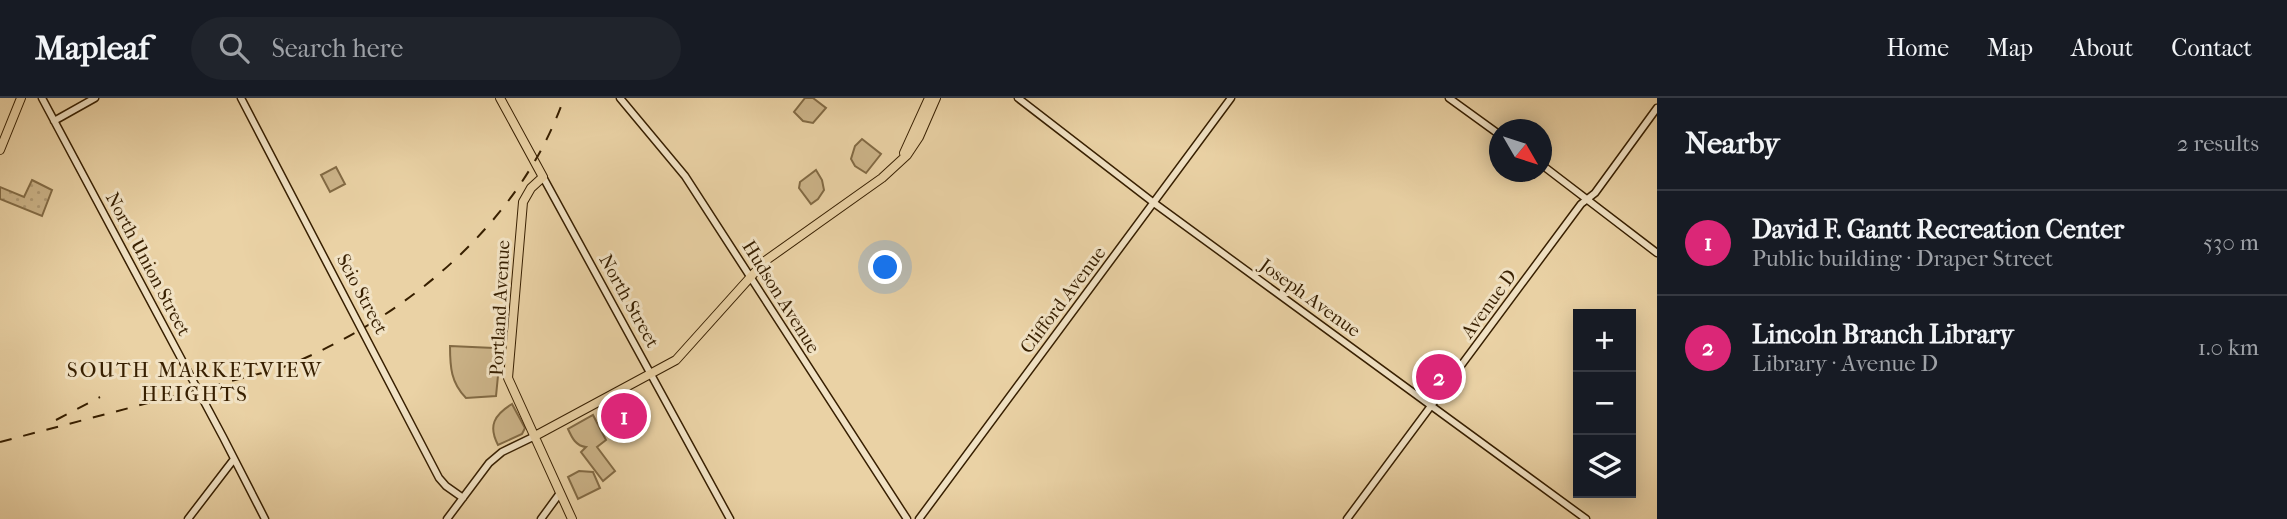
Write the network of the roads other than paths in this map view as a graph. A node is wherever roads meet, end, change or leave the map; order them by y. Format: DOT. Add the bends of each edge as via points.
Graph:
graph roads {
  1 [pos="21,98"];
  2 [pos="42,98"];
  3 [pos="95,98"];
  4 [pos="241,98"];
  5 [pos="500,98"];
  6 [pos="620,98"];
  7 [pos="929,98"];
  8 [pos="936,98"];
  9 [pos="1018,98"];
  10 [pos="1231,98"];
  11 [pos="1449,98"];
  12 [pos="1657,108"];
  13 [pos="54,121"];
  14 [pos="1489,127"];
  15 [pos="0,150"];
  16 [pos="901,159"];
  17 [pos="1552,173"];
  18 [pos="543,177"];
  19 [pos="1587,199"];
  20 [pos="1154,203"];
  21 [pos="1657,253"];
  22 [pos="750,276"];
  23 [pos="652,375"];
  24 [pos="1432,406"];
  25 [pos="535,436"];
  26 [pos="234,458"];
  27 [pos="560,493"];
  28 [pos="463,498"];
  29 [pos="188,519"];
  30 [pos="265,519"];
  31 [pos="447,519"];
  32 [pos="541,519"];
  33 [pos="572,519"];
  34 [pos="730,519"];
  35 [pos="907,519"];
  36 [pos="919,519"];
  37 [pos="1347,519"];
  38 [pos="1586,519"];
  1 -- 15 [label="main road"];
  2 -- 13 [label="street, North Union Street"];
  3 -- 13 [label="street"];
  4 -- 28 [label="street, Scio Street" via="439,478"];
  5 -- 18 [label="main road, North Street"];
  6 -- 22 [label="street, Hudson Avenue" via="685,176"];
  7 -- 16 [label="main road"];
  8 -- 16 [label="main road" via="917,141"];
  9 -- 20 [label="street, Joseph Avenue"];
  10 -- 20 [label="street, Clifford Avenue"];
  11 -- 14 [label="street"];
  12 -- 19 [label="street, Avenue D"];
  13 -- 26 [label="street, North Union Street"];
  16 -- 22 [label="main road"];
  17 -- 19 [label="street"];
  18 -- 23 [label="street, North Street"];
  18 -- 25 [label="main road, Portland Avenue" via="523,202 508,378"];
  19 -- 21 [label="street"];
  19 -- 24 [label="street, Avenue D"];
  20 -- 24 [label="street, Joseph Avenue"];
  20 -- 36 [label="street, Clifford Avenue"];
  22 -- 23 [label="main road" via="678,358"];
  22 -- 35 [label="street, Hudson Avenue"];
  23 -- 25 [label="main road"];
  23 -- 34 [label="street, North Street"];
  24 -- 37 [label="street, Avenue D"];
  24 -- 38 [label="street, Joseph Avenue"];
  25 -- 27 [label="main road, Portland Avenue"];
  25 -- 28 [label="street" via="493,459"];
  26 -- 29 [label="street"];
  26 -- 30 [label="street, North Union Street"];
  27 -- 32 [label="street"];
  27 -- 33 [label="main road, Portland Avenue"];
  28 -- 31 [label="street"];
}
